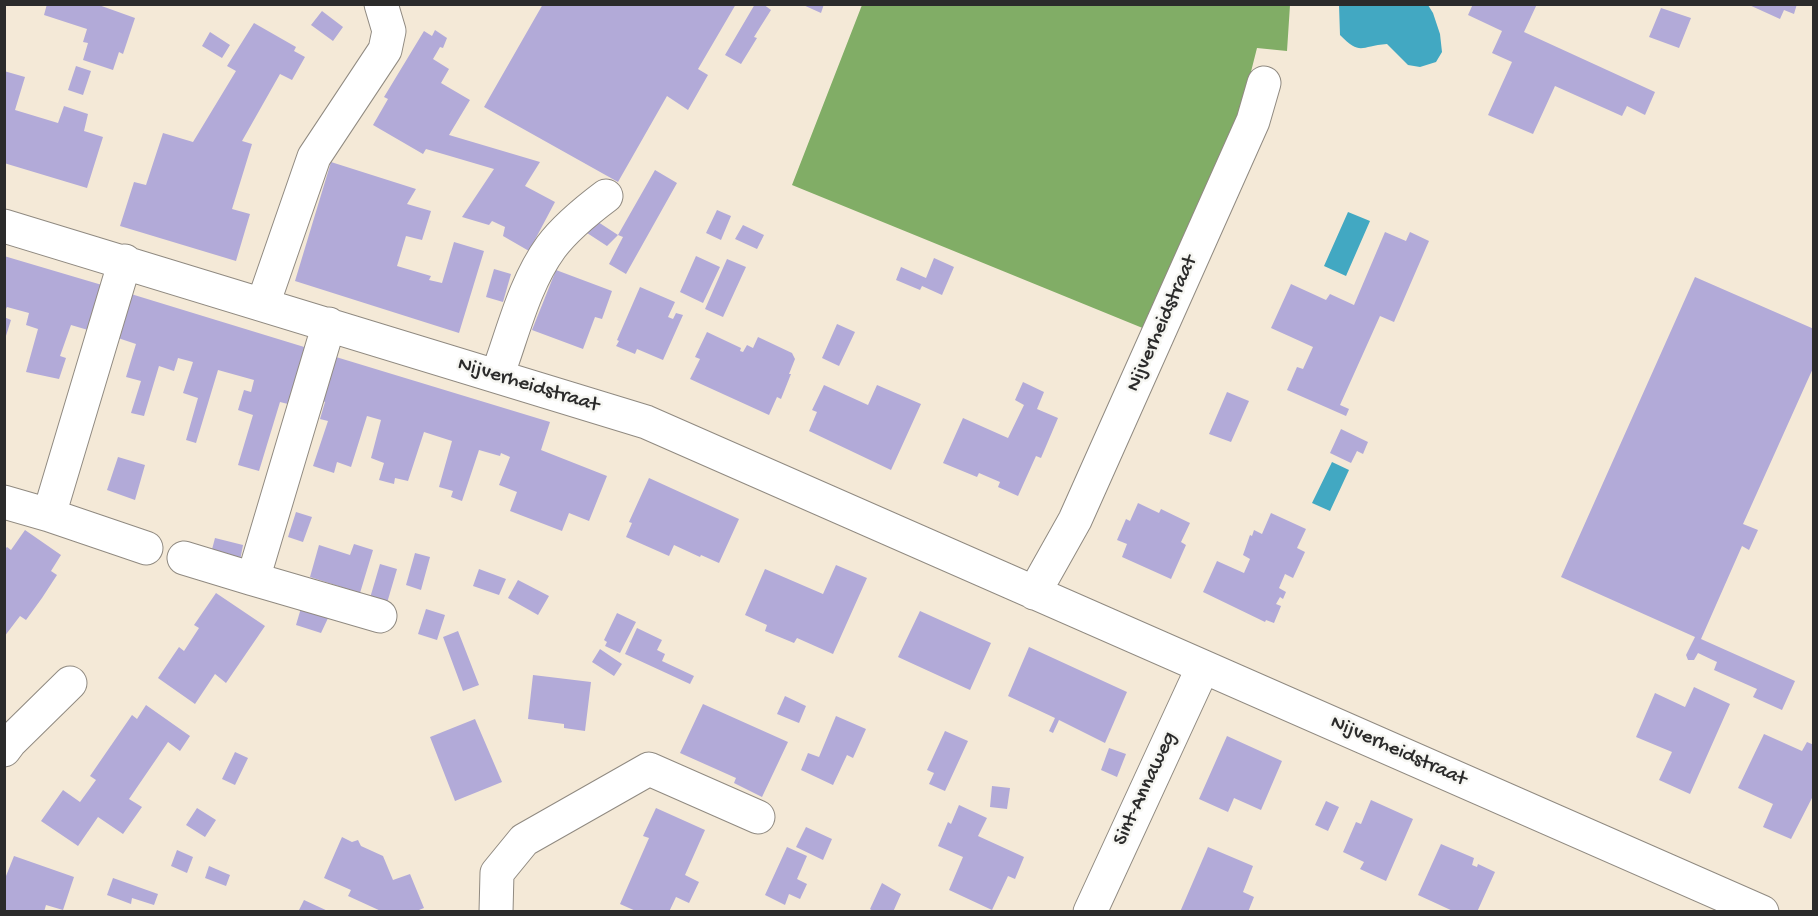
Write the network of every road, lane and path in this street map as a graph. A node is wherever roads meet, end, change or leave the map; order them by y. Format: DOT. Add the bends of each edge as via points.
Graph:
graph roads {
  1 [pos="381,4"];
  2 [pos="1264,83"];
  3 [pos="606,196"];
  4 [pos="4,226"];
  5 [pos="124,261"];
  6 [pos="263,304"];
  7 [pos="329,324"];
  8 [pos="497,376"];
  9 [pos="4,502"];
  10 [pos="49,515"];
  11 [pos="146,548"];
  12 [pos="184,558"];
  13 [pos="253,579"];
  14 [pos="1034,593"];
  15 [pos="380,616"];
  16 [pos="1203,667"];
  17 [pos="70,683"];
  18 [pos="4,750"];
  19 [pos="758,817"];
  20 [pos="496,912"];
  21 [pos="1090,912"];
  22 [pos="1762,912"];
  1 -- 6 [label="street" via="389,31 385,50 314,157"];
  2 -- 14 [label="street, Nijverheidstraat" via="1253,121 1076,520"];
  3 -- 8 [label="street" via="582,213 551,247 531,282"];
  4 -- 5 [label="street, Nijverheidstraat"];
  5 -- 6 [label="street, Nijverheidstraat"];
  5 -- 10 [label="street"];
  6 -- 7 [label="street, Nijverheidstraat"];
  7 -- 8 [label="street, Nijverheidstraat"];
  7 -- 13 [label="street"];
  8 -- 14 [label="street, Nijverheidstraat" via="646,422"];
  9 -- 10 [label="street"];
  10 -- 11 [label="street"];
  12 -- 13 [label="street"];
  13 -- 15 [label="street"];
  14 -- 16 [label="street, Nijverheidstraat"];
  16 -- 21 [label="street, Sint-Annaweg"];
  16 -- 22 [label="street, Nijverheidstraat"];
  17 -- 18 [label="street"];
  19 -- 20 [label="street" via="649,770 524,840 497,873"];
}
